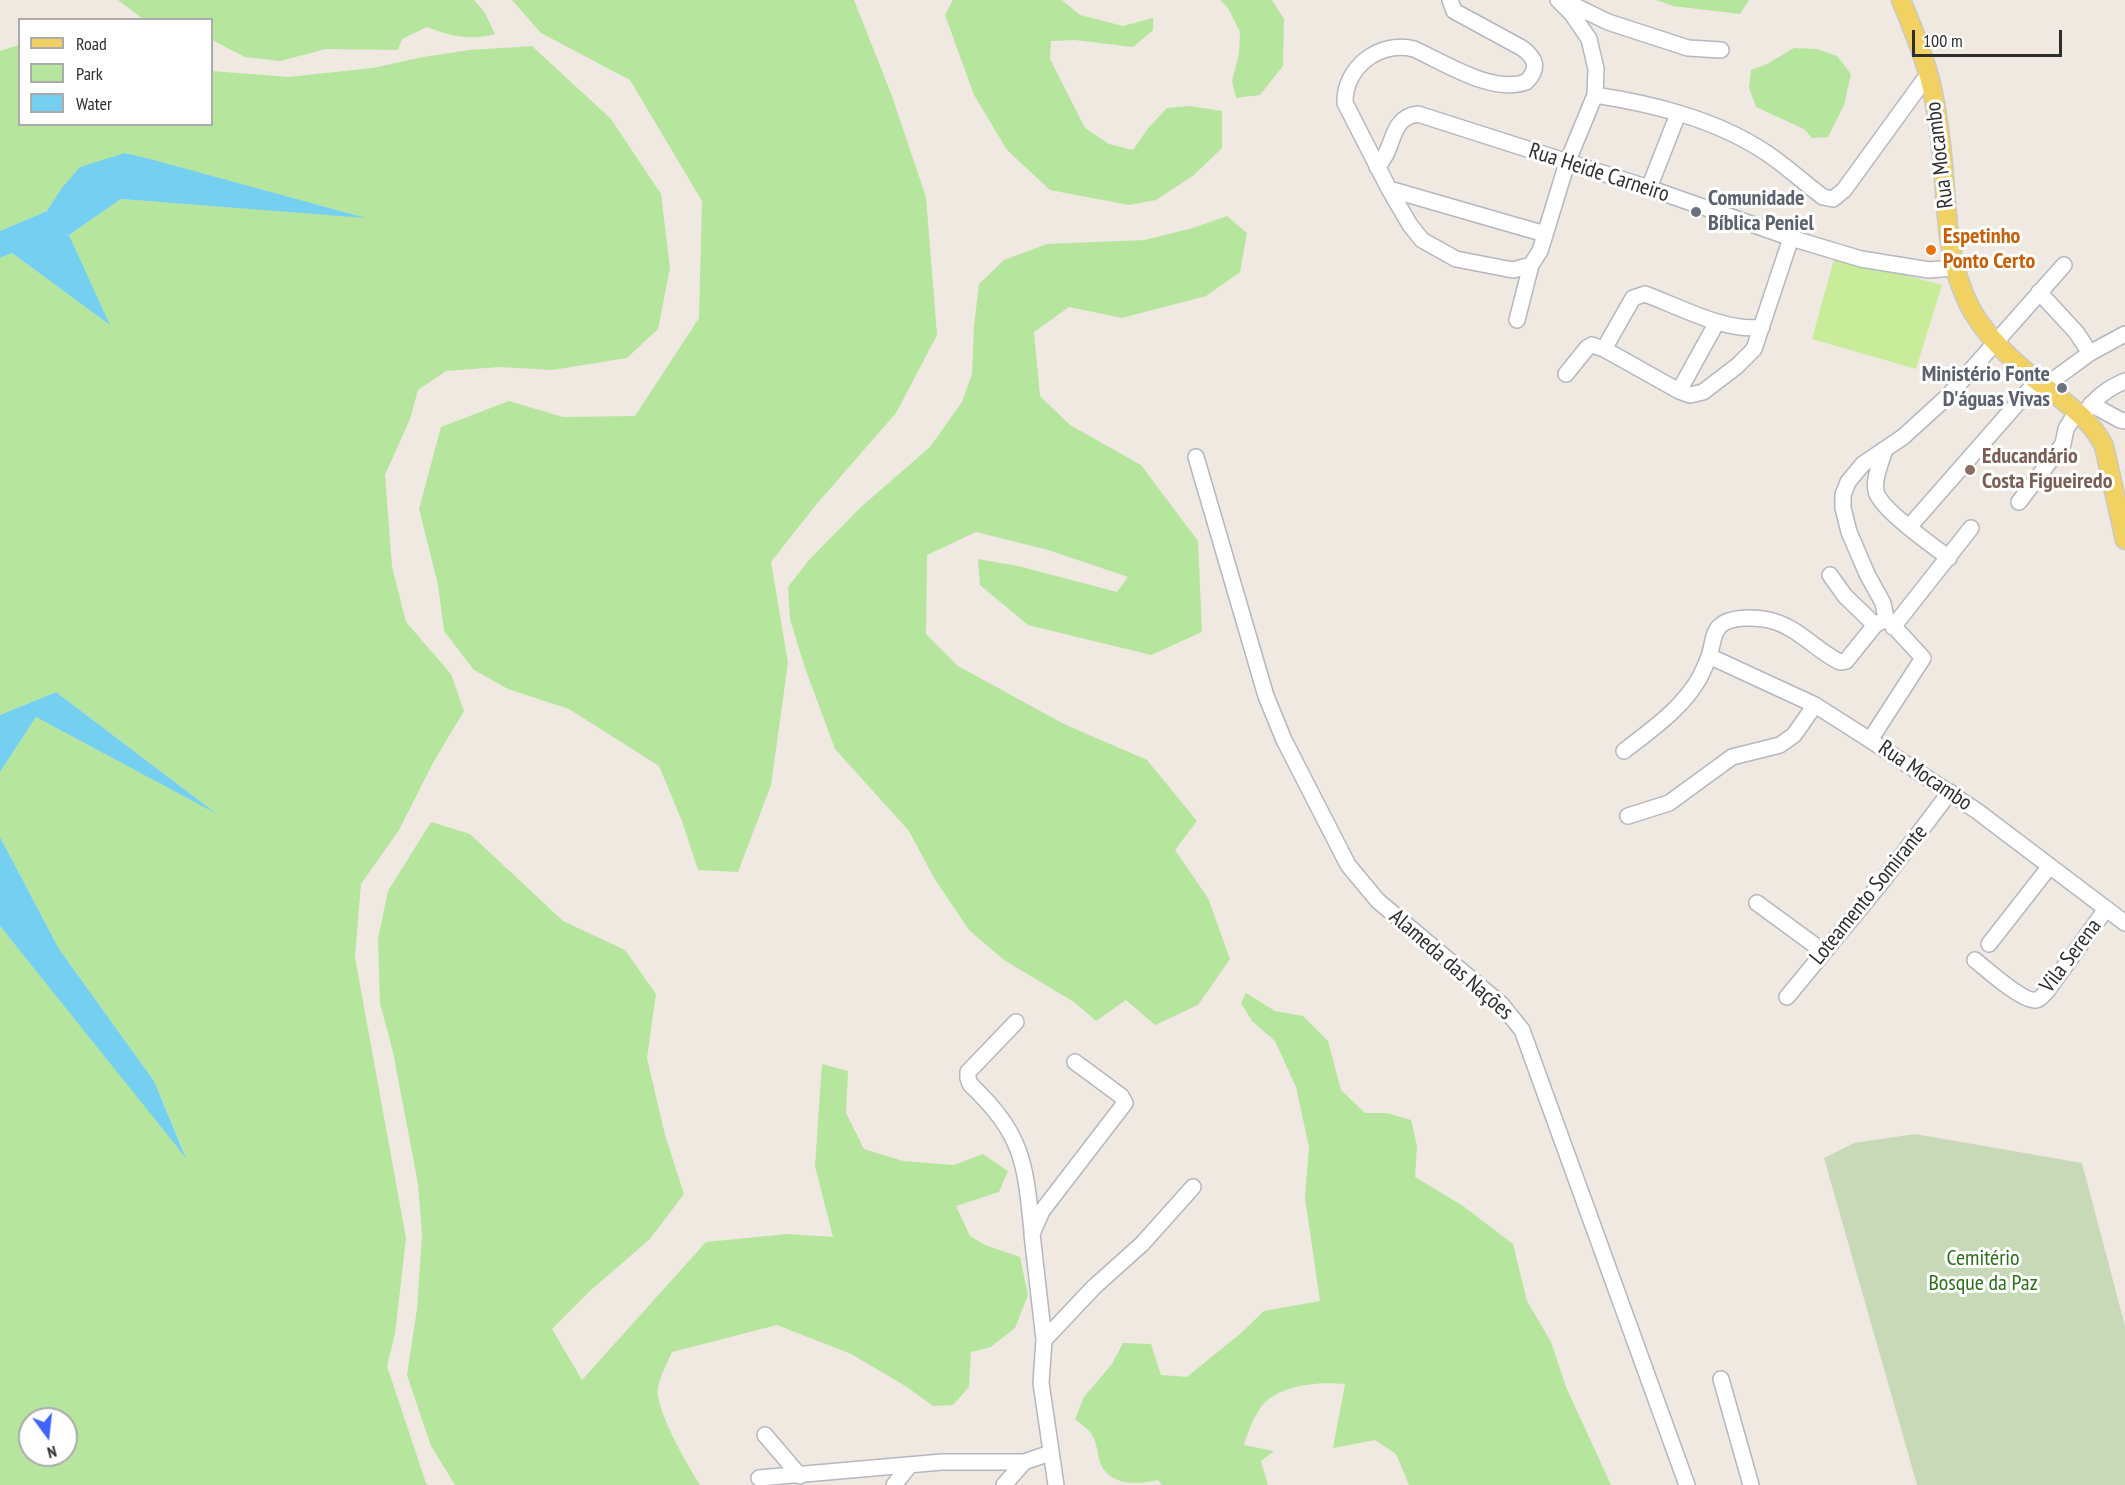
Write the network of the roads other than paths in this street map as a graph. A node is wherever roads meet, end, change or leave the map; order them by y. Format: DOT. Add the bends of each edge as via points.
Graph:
graph roads {
  1 [pos="1450,0"];
  2 [pos="1560,0"];
  3 [pos="1901,0"];
  4 [pos="1720,50"];
  5 [pos="1929,73"];
  6 [pos="1595,95"];
  7 [pos="1678,114"];
  8 [pos="1567,163"];
  9 [pos="1377,167"];
  10 [pos="1649,188"];
  11 [pos="1389,189"];
  12 [pos="1545,234"];
  13 [pos="1791,238"];
  14 [pos="1531,265"];
  15 [pos="2064,265"];
  16 [pos="1954,268"];
  17 [pos="2039,292"];
  18 [pos="1518,320"];
  19 [pos="1717,322"];
  20 [pos="1762,327"];
  21 [pos="2125,334"];
  22 [pos="1995,341"];
  23 [pos="1604,349"];
  24 [pos="2090,353"];
  25 [pos="1566,374"];
  26 [pos="2125,381"];
  27 [pos="2041,384"];
  28 [pos="1679,391"];
  29 [pos="2083,410"];
  30 [pos="2125,421"];
  31 [pos="1885,449"];
  32 [pos="1196,457"];
  33 [pos="2019,502"];
  34 [pos="1909,527"];
  35 [pos="1971,528"];
  36 [pos="2125,539"];
  37 [pos="1949,558"];
  38 [pos="1830,575"];
  39 [pos="1889,627"];
  40 [pos="1709,656"];
  41 [pos="1815,705"];
  42 [pos="1870,740"];
  43 [pos="1624,751"];
  44 [pos="1950,792"];
  45 [pos="1628,816"];
  46 [pos="2050,866"];
  47 [pos="1757,903"];
  48 [pos="2106,909"];
  49 [pos="2125,923"];
  50 [pos="1989,944"];
  51 [pos="1824,952"];
  52 [pos="1975,960"];
  53 [pos="1787,997"];
  54 [pos="1016,1022"];
  55 [pos="1075,1062"];
  56 [pos="1193,1187"];
  57 [pos="1032,1234"];
  58 [pos="1044,1340"];
  59 [pos="1721,1379"];
  60 [pos="765,1435"];
  61 [pos="1050,1453"];
  62 [pos="1024,1462"];
  63 [pos="910,1465"];
  64 [pos="800,1476"];
  65 [pos="759,1478"];
  66 [pos="894,1485"];
  67 [pos="1004,1485"];
  68 [pos="1056,1485"];
  69 [pos="1687,1485"];
  70 [pos="1751,1485"];
  1 -- 9 [label="street" via="1454,11 1530,54 1533,75 1519,85 1504,85 1474,77 1403,46 1390,47 1365,59 1346,85 1346,103"];
  2 -- 4 [label="street" via="1608,22 1688,48"];
  2 -- 6 [label="street" via="1589,39 1596,69"];
  3 -- 5 [label="main road, Rua Mocambo"];
  5 -- 7 [label="street" via="1844,190 1833,199 1823,197 1743,139"];
  5 -- 16 [label="main road, Rua Mocambo"];
  6 -- 7 [label="street" via="1644,103"];
  6 -- 8 [label="street"];
  7 -- 10 [label="street"];
  8 -- 9 [label="street, Rua Heide Carneiro" via="1418,114 1399,122"];
  8 -- 10 [label="street, Rua Heide Carneiro"];
  8 -- 12 [label="street"];
  9 -- 11 [label="street"];
  10 -- 13 [label="street, Rua Heide Carneiro"];
  11 -- 12 [label="street"];
  11 -- 14 [label="street" via="1410,225 1433,248 1456,259 1513,270"];
  12 -- 14 [label="street"];
  13 -- 16 [label="street, Rua Heide Carneiro" via="1861,259 1938,270"];
  13 -- 20 [label="street"];
  14 -- 18 [label="street"];
  15 -- 17 [label="street"];
  16 -- 22 [label="main road, Rua Mocambo" via="1971,308"];
  17 -- 22 [label="street"];
  17 -- 24 [label="street"];
  19 -- 20 [label="street" via="1743,329"];
  19 -- 23 [label="street" via="1645,294 1633,298"];
  19 -- 28 [label="street"];
  20 -- 28 [label="street" via="1754,349 1737,366 1703,392 1690,395"];
  21 -- 24 [label="street"];
  22 -- 27 [label="main road, Rua Mocambo"];
  22 -- 31 [label="street" via="1949,395"];
  23 -- 25 [label="street" via="1590,346"];
  23 -- 28 [label="street"];
  24 -- 27 [label="street"];
  26 -- 29 [label="street" via="2104,390"];
  27 -- 29 [label="main road, Rua Mocambo"];
  27 -- 34 [label="street"];
  29 -- 30 [label="street"];
  29 -- 33 [label="street" via="2066,429 2063,444"];
  29 -- 36 [label="main road, Rua Mocambo" via="2104,446"];
  31 -- 34 [label="street" via="1875,489 1878,498"];
  31 -- 39 [label="street" via="1855,473 1843,495 1843,508 1854,545 1883,603"];
  32 -- 69 [label="street, Alameda das Nações" via="1266,696 1284,740 1348,865 1378,901 1501,1004 1522,1030"];
  34 -- 37 [label="street"];
  35 -- 37 [label="street"];
  37 -- 39 [label="street"];
  38 -- 39 [label="street" via="1845,596"];
  39 -- 40 [label="street" via="1843,662 1786,626 1769,620 1728,621 1720,625"];
  39 -- 42 [label="street" via="1924,661"];
  40 -- 41 [label="street, Rua Mocambo"];
  40 -- 43 [label="street" via="1693,688 1675,710"];
  41 -- 42 [label="street, Rua Mocambo"];
  41 -- 45 [label="street" via="1794,735 1780,745 1732,758 1669,803"];
  42 -- 44 [label="street, Rua Mocambo"];
  44 -- 46 [label="street, Rua Mocambo"];
  44 -- 51 [label="street, Loteamento Somirante"];
  46 -- 48 [label="street, Rua Mocambo"];
  46 -- 50 [label="street"];
  47 -- 51 [label="street"];
  48 -- 49 [label="street, Rua Mocambo"];
  48 -- 52 [label="street, Vila Serena" via="2039,999 2018,993"];
  51 -- 53 [label="street, Loteamento Somirante"];
  54 -- 57 [label="street" via="968,1072 968,1078 1001,1117 1017,1145 1026,1174"];
  55 -- 57 [label="street" via="1125,1103 1042,1211"];
  56 -- 58 [label="street" via="1142,1244"];
  57 -- 58 [label="street"];
  58 -- 61 [label="street" via="1041,1383"];
  59 -- 70 [label="street"];
  60 -- 64 [label="street"];
  61 -- 62 [label="street"];
  61 -- 68 [label="street"];
  62 -- 63 [label="street"];
  62 -- 67 [label="street"];
  63 -- 64 [label="street"];
  63 -- 66 [label="street"];
  64 -- 65 [label="street"];
}
